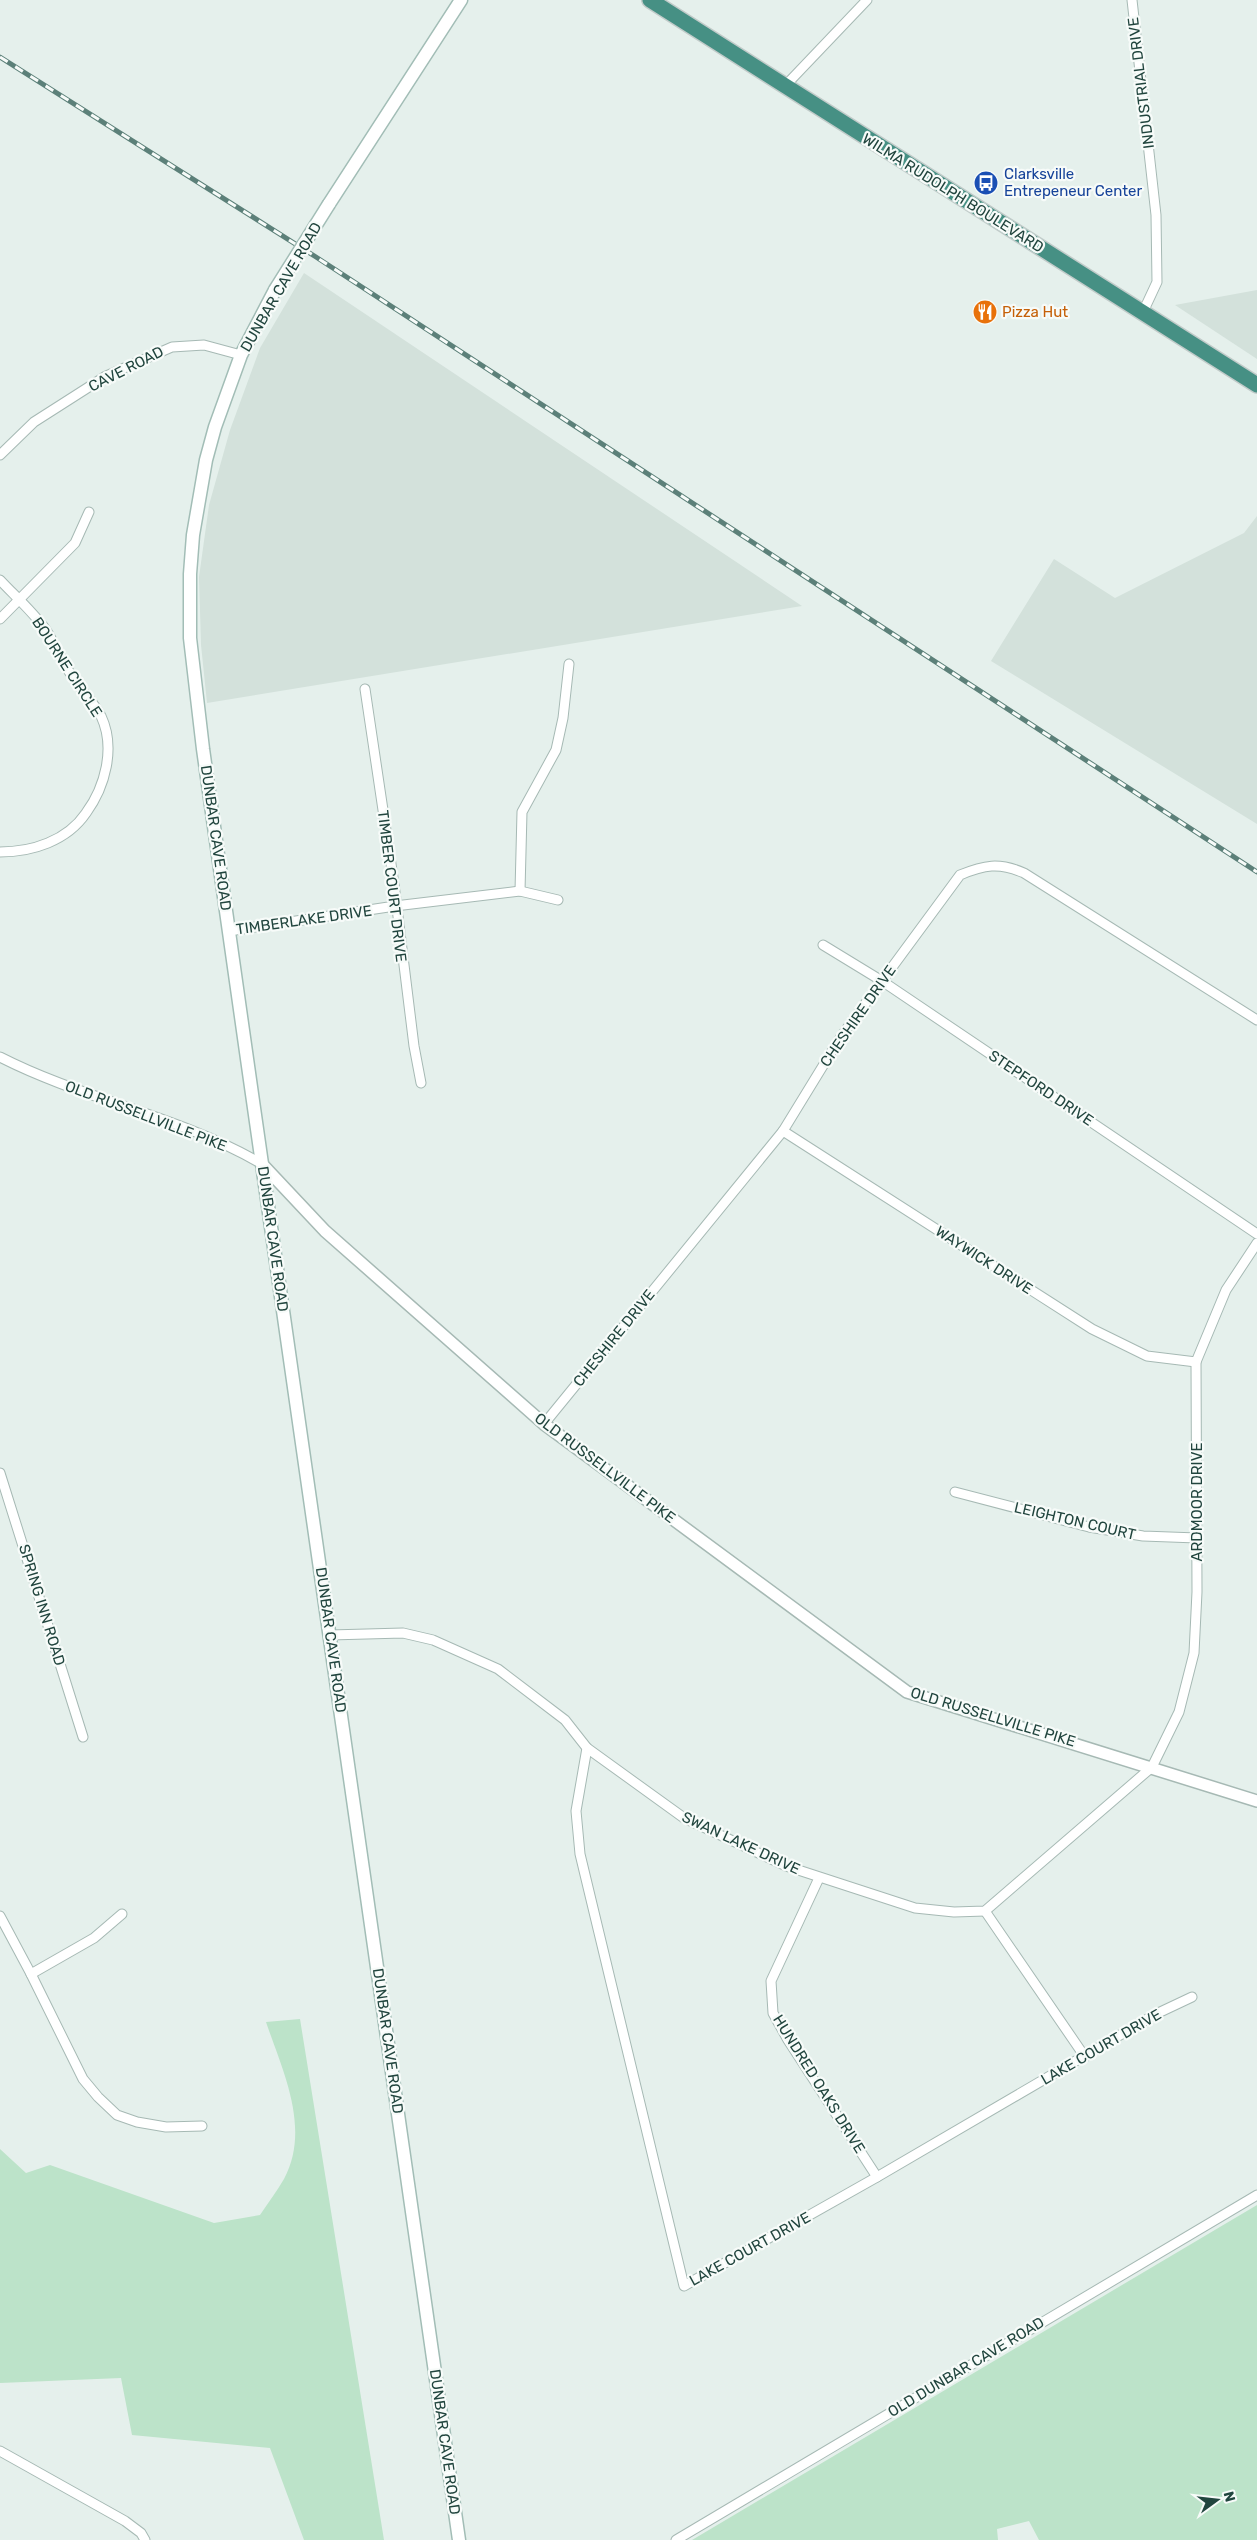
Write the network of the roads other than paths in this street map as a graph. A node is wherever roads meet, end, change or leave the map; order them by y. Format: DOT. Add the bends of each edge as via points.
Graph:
graph roads {
  1 [pos="461,0"];
  2 [pos="650,0"];
  3 [pos="867,0"];
  4 [pos="1132,0"];
  5 [pos="785,86"];
  6 [pos="1143,312"];
  7 [pos="242,355"];
  8 [pos="1257,385"];
  9 [pos="0,455"];
  10 [pos="89,512"];
  11 [pos="0,580"];
  12 [pos="20,601"];
  13 [pos="0,619"];
  14 [pos="569,664"];
  15 [pos="364,689"];
  16 [pos="0,852"];
  17 [pos="520,892"];
  18 [pos="558,900"];
  19 [pos="395,906"];
  20 [pos="229,931"];
  21 [pos="823,945"];
  22 [pos="882,981"];
  23 [pos="1257,1020"];
  24 [pos="0,1057"];
  25 [pos="421,1083"];
  26 [pos="783,1131"];
  27 [pos="262,1164"];
  28 [pos="1257,1234"];
  29 [pos="1257,1243"];
  30 [pos="1196,1362"];
  31 [pos="544,1424"];
  32 [pos="0,1473"];
  33 [pos="955,1492"];
  34 [pos="1197,1538"];
  35 [pos="330,1635"];
  36 [pos="83,1737"];
  37 [pos="587,1748"];
  38 [pos="1152,1767"];
  39 [pos="1257,1801"];
  40 [pos="819,1878"];
  41 [pos="985,1911"];
  42 [pos="122,1914"];
  43 [pos="0,1916"];
  44 [pos="31,1974"];
  45 [pos="1192,1997"];
  46 [pos="1084,2057"];
  47 [pos="202,2126"];
  48 [pos="877,2177"];
  49 [pos="1257,2195"];
  50 [pos="0,2451"];
  51 [pos="145,2540"];
  52 [pos="459,2540"];
  53 [pos="676,2540"];
  1 -- 7 [label="main road, DUNBAR CAVE ROAD, bridge" via="329,204 276,290"];
  2 -- 5 [label="highway, WILMA RUDOLPH BOULEVARD"];
  3 -- 5 [label="street"];
  4 -- 6 [label="street, INDUSTRIAL DRIVE" via="1156,215 1157,282"];
  5 -- 6 [label="highway, WILMA RUDOLPH BOULEVARD"];
  6 -- 8 [label="highway, WILMA RUDOLPH BOULEVARD"];
  7 -- 9 [label="street, CAVE ROAD" via="204,345 172,347 106,376 34,422"];
  7 -- 20 [label="main road, DUNBAR CAVE ROAD" via="206,460 190,574 193,661"];
  10 -- 12 [label="street" via="76,543"];
  11 -- 12 [label="street, BOURNE CIRCLE"];
  12 -- 13 [label="street"];
  12 -- 16 [label="street, BOURNE CIRCLE" via="45,630 70,674 101,717 108,746 106,771 97,798 81,820 52,842 27,851"];
  14 -- 17 [label="street" via="556,750 522,812"];
  15 -- 19 [label="street, TIMBER COURT DRIVE"];
  17 -- 18 [label="street, TIMBERLAKE DRIVE"];
  17 -- 19 [label="street, TIMBERLAKE DRIVE"];
  19 -- 20 [label="street, TIMBERLAKE DRIVE"];
  19 -- 25 [label="street, TIMBER COURT DRIVE"];
  20 -- 27 [label="main road, DUNBAR CAVE ROAD"];
  21 -- 22 [label="street, STEPFORD DRIVE"];
  22 -- 23 [label="street, CHESHIRE DRIVE" via="960,875 982,866 1009,866"];
  22 -- 26 [label="street, CHESHIRE DRIVE" via="840,1038"];
  22 -- 28 [label="street, STEPFORD DRIVE"];
  24 -- 27 [label="street, OLD RUSSELLVILLE PIKE" via="30,1072 202,1134"];
  26 -- 30 [label="street, WAYWICK DRIVE" via="1092,1329 1147,1356"];
  26 -- 31 [label="street, CHESHIRE DRIVE"];
  27 -- 31 [label="street, OLD RUSSELLVILLE PIKE" via="325,1231"];
  27 -- 35 [label="main road, DUNBAR CAVE ROAD"];
  29 -- 30 [label="street, ARDMOOR DRIVE" via="1226,1290"];
  30 -- 34 [label="street, ARDMOOR DRIVE"];
  31 -- 38 [label="street, OLD RUSSELLVILLE PIKE" via="907,1692"];
  32 -- 36 [label="street, SPRING INN ROAD"];
  33 -- 34 [label="street, LEIGHTON COURT" via="1089,1528 1143,1536"];
  34 -- 38 [label="street, ARDMOOR DRIVE" via="1194,1653 1178,1712"];
  35 -- 37 [label="street, SWAN LAKE DRIVE" via="403,1633 433,1640 498,1669 564,1720"];
  35 -- 52 [label="main road, DUNBAR CAVE ROAD"];
  37 -- 40 [label="street, SWAN LAKE DRIVE" via="684,1818"];
  37 -- 48 [label="street, LAKE COURT DRIVE" via="576,1811 580,1854 684,2286"];
  38 -- 39 [label="street, OLD RUSSELLVILLE PIKE"];
  38 -- 41 [label="street"];
  40 -- 41 [label="street, SWAN LAKE DRIVE" via="915,1908"];
  40 -- 48 [label="street, HUNDRED OAKS DRIVE" via="771,1981 773,2013"];
  41 -- 46 [label="street"];
  42 -- 44 [label="street" via="94,1938"];
  43 -- 44 [label="street"];
  44 -- 47 [label="street" via="83,2079 111,2109 137,2122 166,2127"];
  45 -- 46 [label="street, LAKE COURT DRIVE" via="1156,2014"];
  46 -- 48 [label="street, LAKE COURT DRIVE"];
  49 -- 53 [label="street, OLD DUNBAR CAVE ROAD"];
  50 -- 51 [label="street" via="125,2521"];
}
